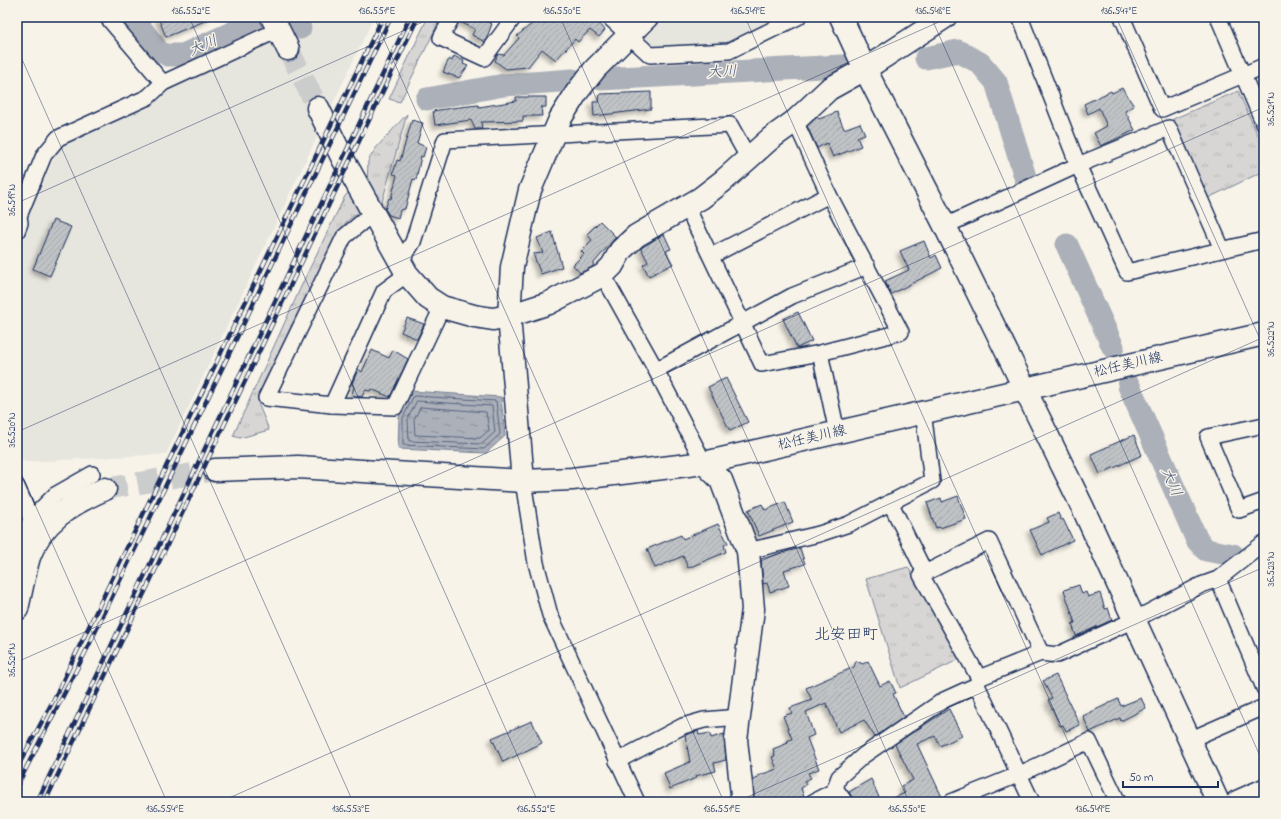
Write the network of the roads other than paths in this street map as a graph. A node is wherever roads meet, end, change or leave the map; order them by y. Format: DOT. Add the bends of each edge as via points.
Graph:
graph roads {
  1 [pos="108,17"];
  2 [pos="452,17"];
  3 [pos="514,17"];
  4 [pos="609,17"];
  5 [pos="646,17"];
  6 [pos="798,17"];
  7 [pos="841,17"];
  8 [pos="945,17"];
  9 [pos="1020,17"];
  10 [pos="1122,17"];
  11 [pos="1218,17"];
  12 [pos="279,32"];
  13 [pos="628,36"];
  14 [pos="1264,66"];
  15 [pos="865,69"];
  16 [pos="1243,75"];
  17 [pos="163,83"];
  18 [pos="318,108"];
  19 [pos="795,121"];
  20 [pos="1264,124"];
  21 [pos="553,135"];
  22 [pos="749,159"];
  23 [pos="1078,165"];
  24 [pos="829,196"];
  25 [pos="686,207"];
  26 [pos="373,214"];
  27 [pos="18,216"];
  28 [pos="945,226"];
  29 [pos="17,231"];
  30 [pos="1264,240"];
  31 [pos="1222,249"];
  32 [pos="711,256"];
  33 [pos="867,266"];
  34 [pos="403,268"];
  35 [pos="603,274"];
  36 [pos="442,307"];
  37 [pos="509,316"];
  38 [pos="743,324"];
  39 [pos="1264,334"];
  40 [pos="820,353"];
  41 [pos="656,370"];
  42 [pos="1024,388"];
  43 [pos="332,404"];
  44 [pos="923,412"];
  45 [pos="1264,425"];
  46 [pos="837,432"];
  47 [pos="704,463"];
  48 [pos="215,470"];
  49 [pos="523,481"];
  50 [pos="98,482"];
  51 [pos="17,487"];
  52 [pos="1264,501"];
  53 [pos="890,502"];
  54 [pos="31,519"];
  55 [pos="1264,543"];
  56 [pos="17,551"];
  57 [pos="748,551"];
  58 [pos="926,573"];
  59 [pos="1218,579"];
  60 [pos="17,609"];
  61 [pos="1134,620"];
  62 [pos="1041,653"];
  63 [pos="978,681"];
  64 [pos="1264,688"];
  65 [pos="1264,707"];
  66 [pos="739,717"];
  67 [pos="1189,740"];
  68 [pos="617,761"];
  69 [pos="1020,774"];
  70 [pos="835,788"];
  71 [pos="1264,790"];
  72 [pos="956,801"];
  73 [pos="637,802"];
  74 [pos="741,802"];
  75 [pos="813,802"];
  76 [pos="845,802"];
  77 [pos="1032,802"];
  78 [pos="1118,802"];
  79 [pos="1218,802"];
  80 [pos="1237,802"];
  1 -- 17 [label="street"];
  2 -- 3 [label="street" via="441,38 484,58"];
  4 -- 13 [label="street"];
  5 -- 13 [label="street"];
  6 -- 13 [label="street" via="729,51 650,55"];
  7 -- 15 [label="street"];
  8 -- 15 [label="street"];
  9 -- 23 [label="street"];
  10 -- 16 [label="street" via="1162,109"];
  11 -- 16 [label="street"];
  12 -- 17 [label="street"];
  13 -- 21 [label="street" via="577,92"];
  14 -- 16 [label="street"];
  15 -- 19 [label="street" via="829,89"];
  15 -- 28 [label="street"];
  16 -- 20 [label="street"];
  17 -- 27 [label="street" via="148,98 58,138 44,156"];
  18 -- 26 [label="street"];
  19 -- 22 [label="street" via="770,139"];
  19 -- 24 [label="street"];
  21 -- 22 [label="street" via="730,125"];
  21 -- 34 [label="street" via="445,140"];
  21 -- 37 [label="street" via="530,190 512,267"];
  22 -- 25 [label="street" via="724,181"];
  23 -- 28 [label="street"];
  23 -- 31 [label="street" via="1127,272"];
  23 -- 31 [label="street" via="1170,128"];
  24 -- 32 [label="street"];
  24 -- 33 [label="street"];
  25 -- 32 [label="street"];
  25 -- 35 [label="street" via="636,236 621,250 612,266"];
  26 -- 34 [label="street"];
  26 -- 43 [label="street" via="344,237 266,398"];
  27 -- 29 [label="street" via="20,223"];
  28 -- 42 [label="street"];
  30 -- 31 [label="street"];
  32 -- 38 [label="street"];
  33 -- 38 [label="street" via="792,296"];
  33 -- 40 [label="street" via="901,332"];
  34 -- 36 [label="street" via="428,298"];
  34 -- 43 [label="street" via="384,291"];
  35 -- 37 [label="street" via="549,302"];
  35 -- 41 [label="street"];
  36 -- 37 [label="street" via="474,316"];
  36 -- 43 [label="street" via="395,408"];
  37 -- 49 [label="street"];
  38 -- 40 [label="street" via="762,364"];
  38 -- 41 [label="street"];
  39 -- 42 [label="street, 松任美川線"];
  40 -- 46 [label="street"];
  41 -- 47 [label="street"];
  42 -- 44 [label="street, 松任美川線"];
  42 -- 61 [label="street"];
  44 -- 46 [label="street, 松任美川線"];
  44 -- 53 [label="street" via="932,481"];
  45 -- 52 [label="street" via="1208,437 1239,510"];
  46 -- 47 [label="street, 松任美川線"];
  47 -- 49 [label="street, 松任美川線" via="572,479"];
  47 -- 57 [label="street" via="721,480"];
  48 -- 49 [label="street, 松任美川線" via="298,467"];
  49 -- 68 [label="street" via="536,563 550,615"];
  50 -- 54 [label="street" via="55,495"];
  50 -- 60 [label="street" via="44,529 30,556"];
  51 -- 54 [label="street"];
  53 -- 57 [label="street" via="848,524 819,534"];
  53 -- 58 [label="street"];
  54 -- 56 [label="street"];
  55 -- 59 [label="street"];
  57 -- 66 [label="street" via="753,609"];
  58 -- 62 [label="street" via="989,541"];
  58 -- 63 [label="street" via="921,575"];
  59 -- 61 [label="street" via="1201,585"];
  59 -- 64 [label="street"];
  61 -- 62 [label="street" via="1057,655"];
  61 -- 67 [label="street"];
  62 -- 63 [label="street"];
  63 -- 69 [label="street"];
  63 -- 70 [label="street" via="944,700 864,755 839,777"];
  65 -- 67 [label="street"];
  66 -- 68 [label="street" via="704,720 683,726"];
  66 -- 74 [label="street" via="736,740"];
  67 -- 79 [label="street"];
  68 -- 73 [label="street"];
  69 -- 72 [label="street"];
  69 -- 77 [label="street"];
  69 -- 78 [label="street" via="1089,741"];
  70 -- 75 [label="street"];
  70 -- 76 [label="street"];
  71 -- 80 [label="street"];
}
